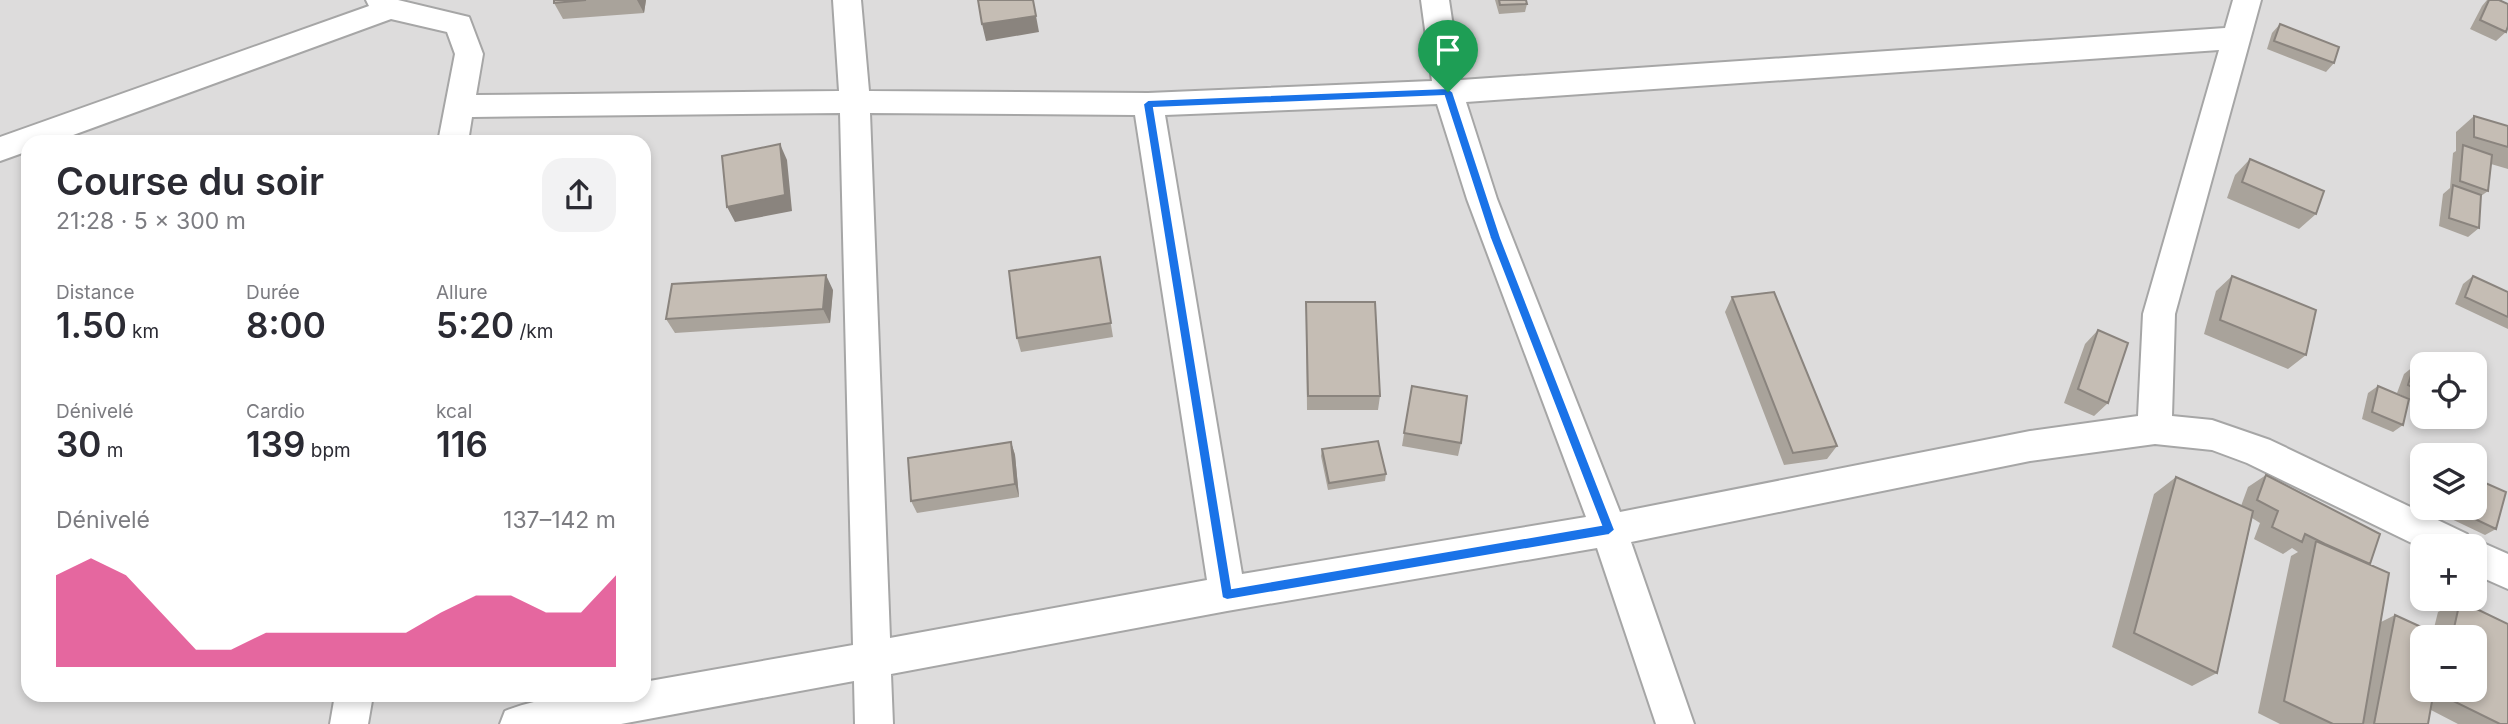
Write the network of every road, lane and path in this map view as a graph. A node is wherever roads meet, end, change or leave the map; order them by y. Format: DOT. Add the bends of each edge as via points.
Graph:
graph roads {
  1 [pos="847,0"];
  2 [pos="1435,0"];
  3 [pos="2247,0"];
  4 [pos="385,4"];
  5 [pos="2235,38"];
  6 [pos="1448,92"];
  7 [pos="855,102"];
  8 [pos="1148,104"];
  9 [pos="460,106"];
  10 [pos="37,135"];
  11 [pos="454,135"];
  12 [pos="21,141"];
  13 [pos="0,149"];
  14 [pos="2155,429"];
  15 [pos="1609,530"];
  16 [pos="2429,534"];
  17 [pos="2487,562"];
  18 [pos="2508,572"];
  19 [pos="1227,594"];
  20 [pos="872,659"];
  21 [pos="651,700"];
  22 [pos="353,702"];
  23 [pos="638,702"];
  24 [pos="349,724"];
  25 [pos="519,724"];
  26 [pos="874,724"];
  27 [pos="1675,724"];
  1 -- 7 [label="street"];
  2 -- 6 [label="street"];
  3 -- 5 [label="street"];
  4 -- 9 [label="street" via="459,24 469,54"];
  4 -- 10 [label="street"];
  5 -- 6 [label="street"];
  5 -- 14 [label="street" via="2160,314"];
  6 -- 8 [label="street"];
  6 -- 15 [label="street" via="1495,238"];
  7 -- 8 [label="street"];
  7 -- 9 [label="street"];
  7 -- 20 [label="street"];
  8 -- 19 [label="street"];
  9 -- 11 [label="street"];
  12 -- 13 [label="street"];
  14 -- 15 [label="street" via="2030,446"];
  14 -- 16 [label="street" via="2212,435 2258,451"];
  15 -- 19 [label="street"];
  15 -- 27 [label="street"];
  17 -- 18 [label="street"];
  19 -- 20 [label="street"];
  20 -- 21 [label="street"];
  20 -- 26 [label="street"];
  22 -- 24 [label="street"];
  23 -- 25 [label="street"];
}
